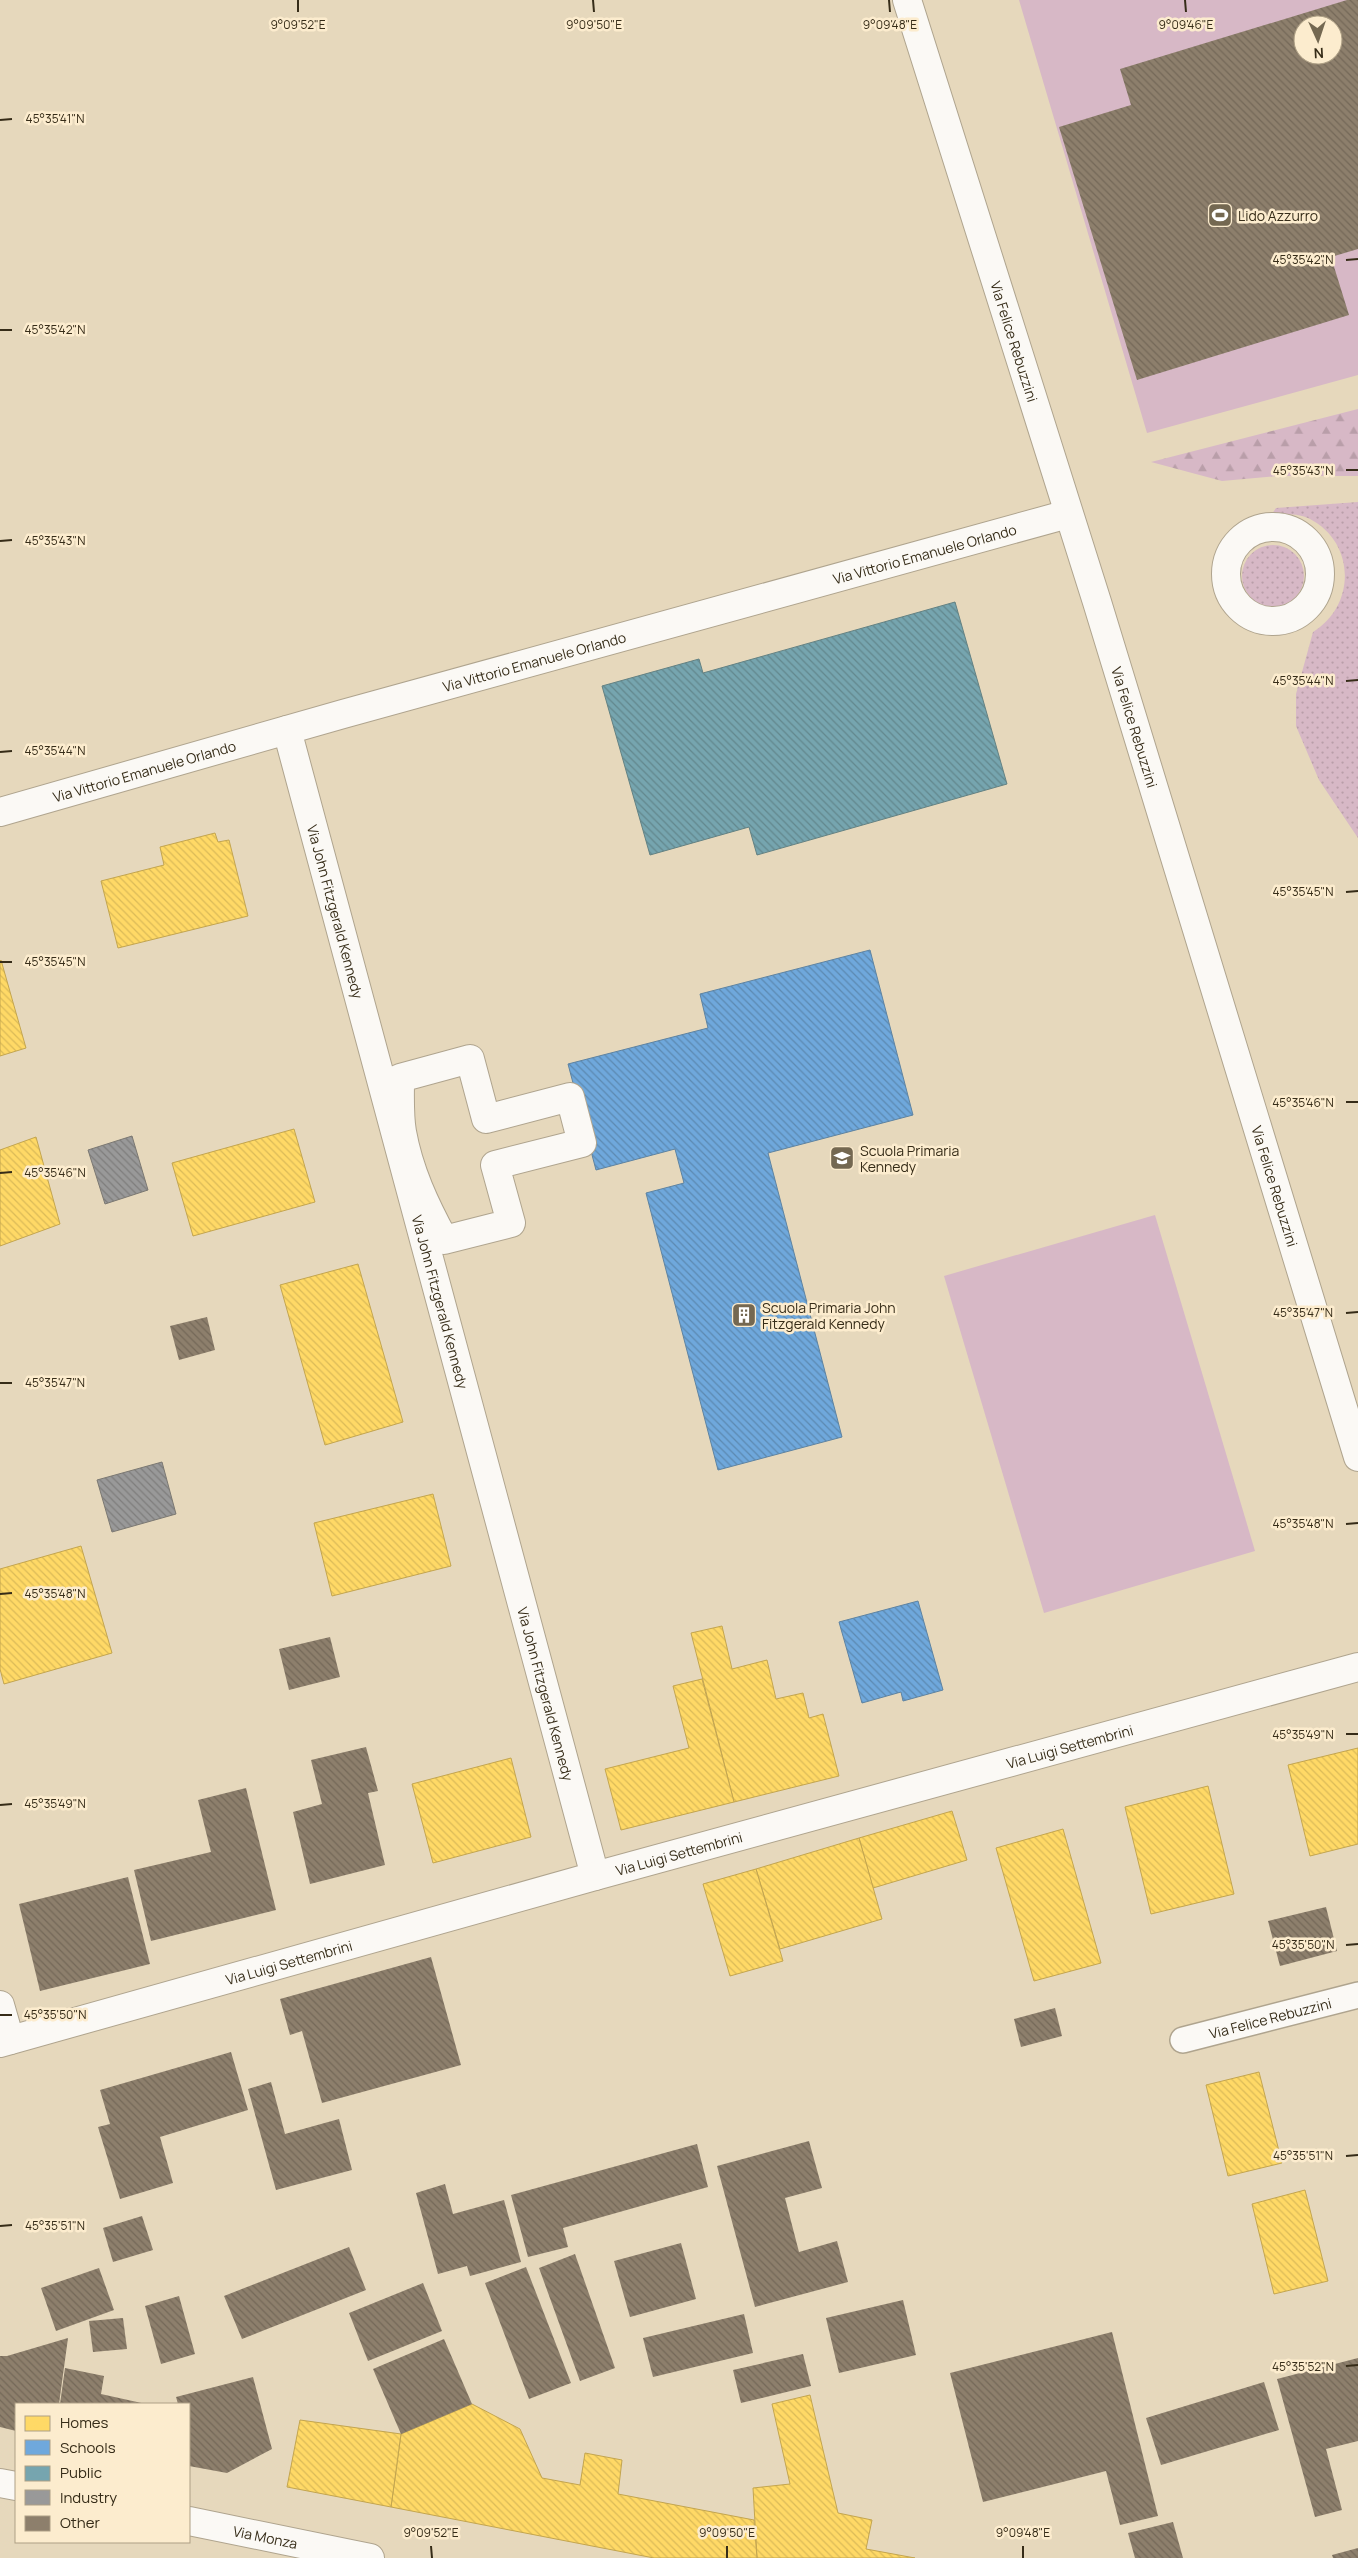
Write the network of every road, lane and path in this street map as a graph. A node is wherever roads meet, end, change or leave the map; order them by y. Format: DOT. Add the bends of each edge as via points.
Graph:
graph roads {
  1 [pos="907,0"];
  2 [pos="1068,514"];
  3 [pos="287,730"];
  4 [pos="0,812"];
  5 [pos="570,1097"];
  6 [pos="1358,1457"];
  7 [pos="1358,1667"];
  8 [pos="595,1876"];
  9 [pos="1358,1995"];
  10 [pos="0,2005"];
  11 [pos="1182,2040"];
  12 [pos="5,2042"];
  13 [pos="0,2483"];
  14 [pos="15,2486"];
  15 [pos="190,2521"];
  16 [pos="370,2558"];
  1 -- 2 [label="street, Via Felice Rebuzzini"];
  2 -- 3 [label="street, Via Vittorio Emanuele Orlando"];
  2 -- 6 [label="street, Via Felice Rebuzzini"];
  3 -- 4 [label="street, Via Vittorio Emanuele Orlando"];
  3 -- 8 [label="street, Via John Fitzgerald Kennedy"];
  5 -- 5 [label="street" via="486,1119 470,1059 400,1078 402,1131 413,1176 444,1240 511,1223 495,1165 582,1143"];
  7 -- 8 [label="street, Via Luigi Settembrini"];
  8 -- 12 [label="street, Via Luigi Settembrini"];
  9 -- 11 [label="lane, Via Felice Rebuzzini"];
  10 -- 12 [label="street"];
  13 -- 14 [label="street"];
  15 -- 16 [label="street, Via Monza"];
}
